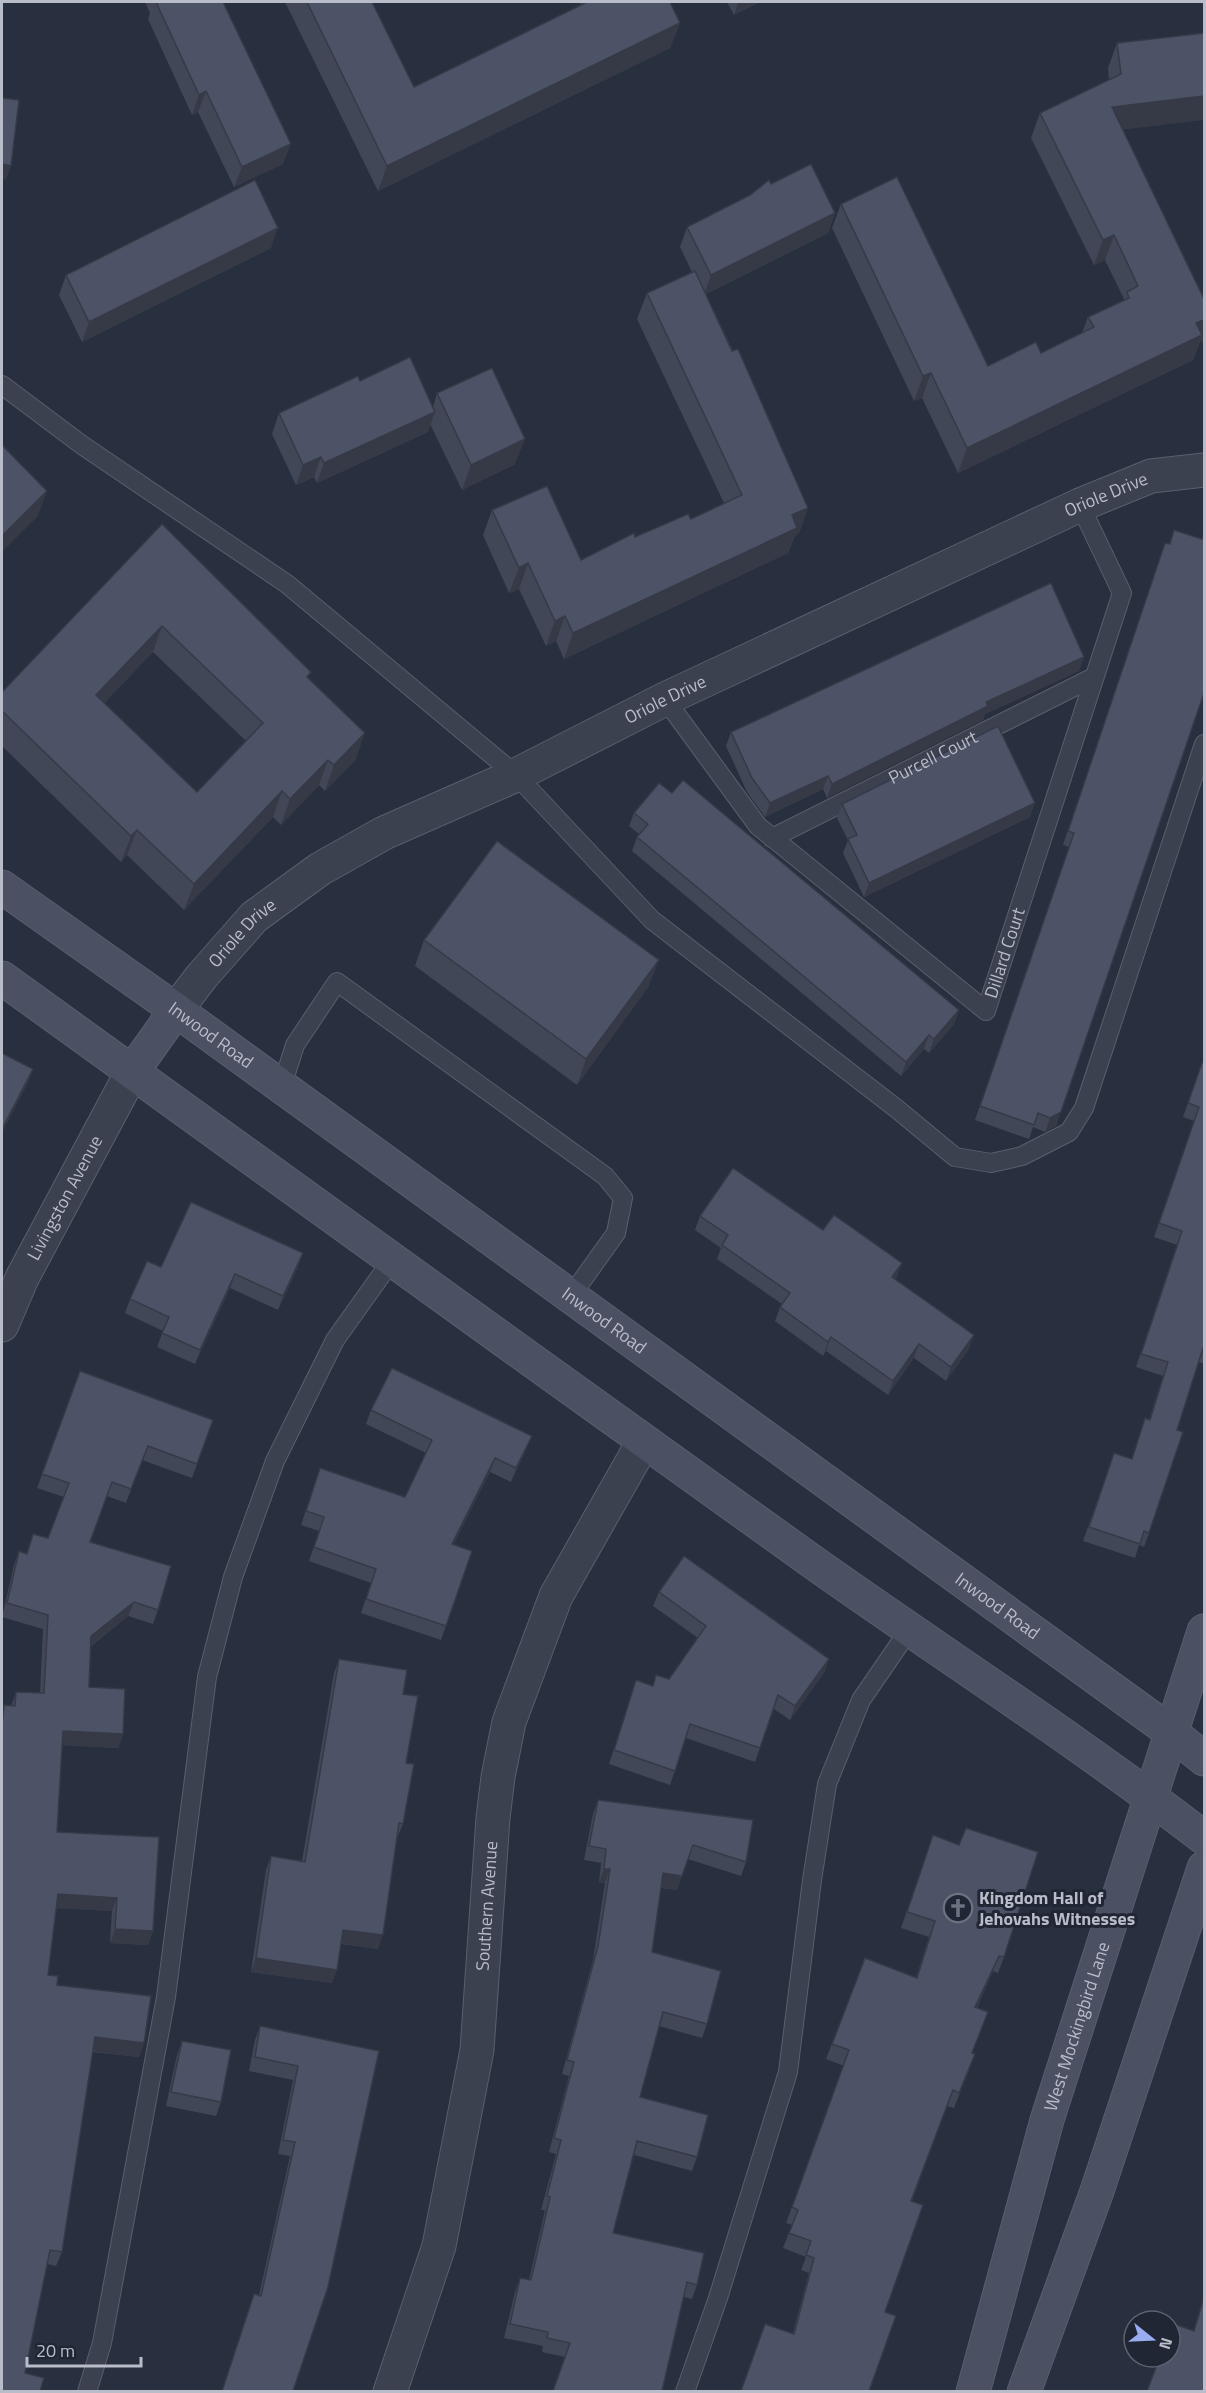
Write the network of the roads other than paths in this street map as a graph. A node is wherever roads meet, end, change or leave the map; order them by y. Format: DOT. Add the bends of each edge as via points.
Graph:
graph roads {
  1 [pos="2,385"];
  2 [pos="1204,470"];
  3 [pos="1080,505"];
  4 [pos="1094,677"];
  5 [pos="665,699"];
  6 [pos="1204,744"];
  7 [pos="516,775"];
  8 [pos="772,838"];
  9 [pos="2,887"];
  10 [pos="2,978"];
  11 [pos="176,1010"];
  12 [pos="132,1072"];
  13 [pos="282,1086"];
  14 [pos="392,1260"];
  15 [pos="571,1296"];
  16 [pos="2,1325"];
  17 [pos="644,1441"];
  18 [pos="909,1630"];
  19 [pos="1204,1631"];
  20 [pos="1171,1732"];
  21 [pos="1204,1759"];
  22 [pos="1150,1797"];
  23 [pos="1204,1838"];
  24 [pos="1204,1868"];
  25 [pos="87,2391"];
  26 [pos="390,2391"];
  27 [pos="685,2391"];
  28 [pos="973,2391"];
  29 [pos="1024,2391"];
  1 -- 7 [label="lane" via="82,445 287,584"];
  2 -- 3 [label="street, Oriole Drive" via="1151,476"];
  3 -- 4 [label="lane, Dillard Court" via="1122,593"];
  3 -- 5 [label="street, Oriole Drive"];
  4 -- 8 [label="lane, Purcell Court"];
  4 -- 8 [label="lane, Dillard Court" via="986,1011"];
  5 -- 7 [label="street, Oriole Drive"];
  5 -- 8 [label="lane, Dillard Court" via="758,826"];
  6 -- 7 [label="lane" via="1084,1108 1069,1132 1022,1156 991,1163 955,1157 652,920"];
  7 -- 11 [label="street, Oriole Drive" via="384,833 320,869 254,917"];
  9 -- 11 [label="main road, Inwood Road"];
  10 -- 12 [label="main road"];
  11 -- 12 [label="main road"];
  11 -- 13 [label="main road, Inwood Road"];
  12 -- 14 [label="main road"];
  12 -- 16 [label="street, Livingston Avenue" via="22,1278"];
  13 -- 15 [label="main road, Inwood Road"];
  13 -- 15 [label="lane" via="295,1045 338,982 605,1176 623,1198 616,1233"];
  14 -- 17 [label="main road"];
  14 -- 25 [label="lane" via="335,1340 275,1461 233,1577 207,1677 166,1997 102,2343"];
  15 -- 20 [label="main road, Inwood Road"];
  17 -- 18 [label="main road"];
  17 -- 26 [label="street, Southern Avenue" via="556,1596 509,1722 493,1818 477,2050 439,2246"];
  18 -- 22 [label="main road"];
  18 -- 27 [label="lane" via="861,1700 827,1784 788,2072"];
  19 -- 20 [label="main road, West Mockingbird Lane"];
  20 -- 21 [label="main road, Inwood Road"];
  20 -- 22 [label="main road, West Mockingbird Lane"];
  22 -- 23 [label="main road"];
  22 -- 28 [label="main road, West Mockingbird Lane" via="1047,2120"];
  24 -- 29 [label="main road" via="1097,2192"];
}
